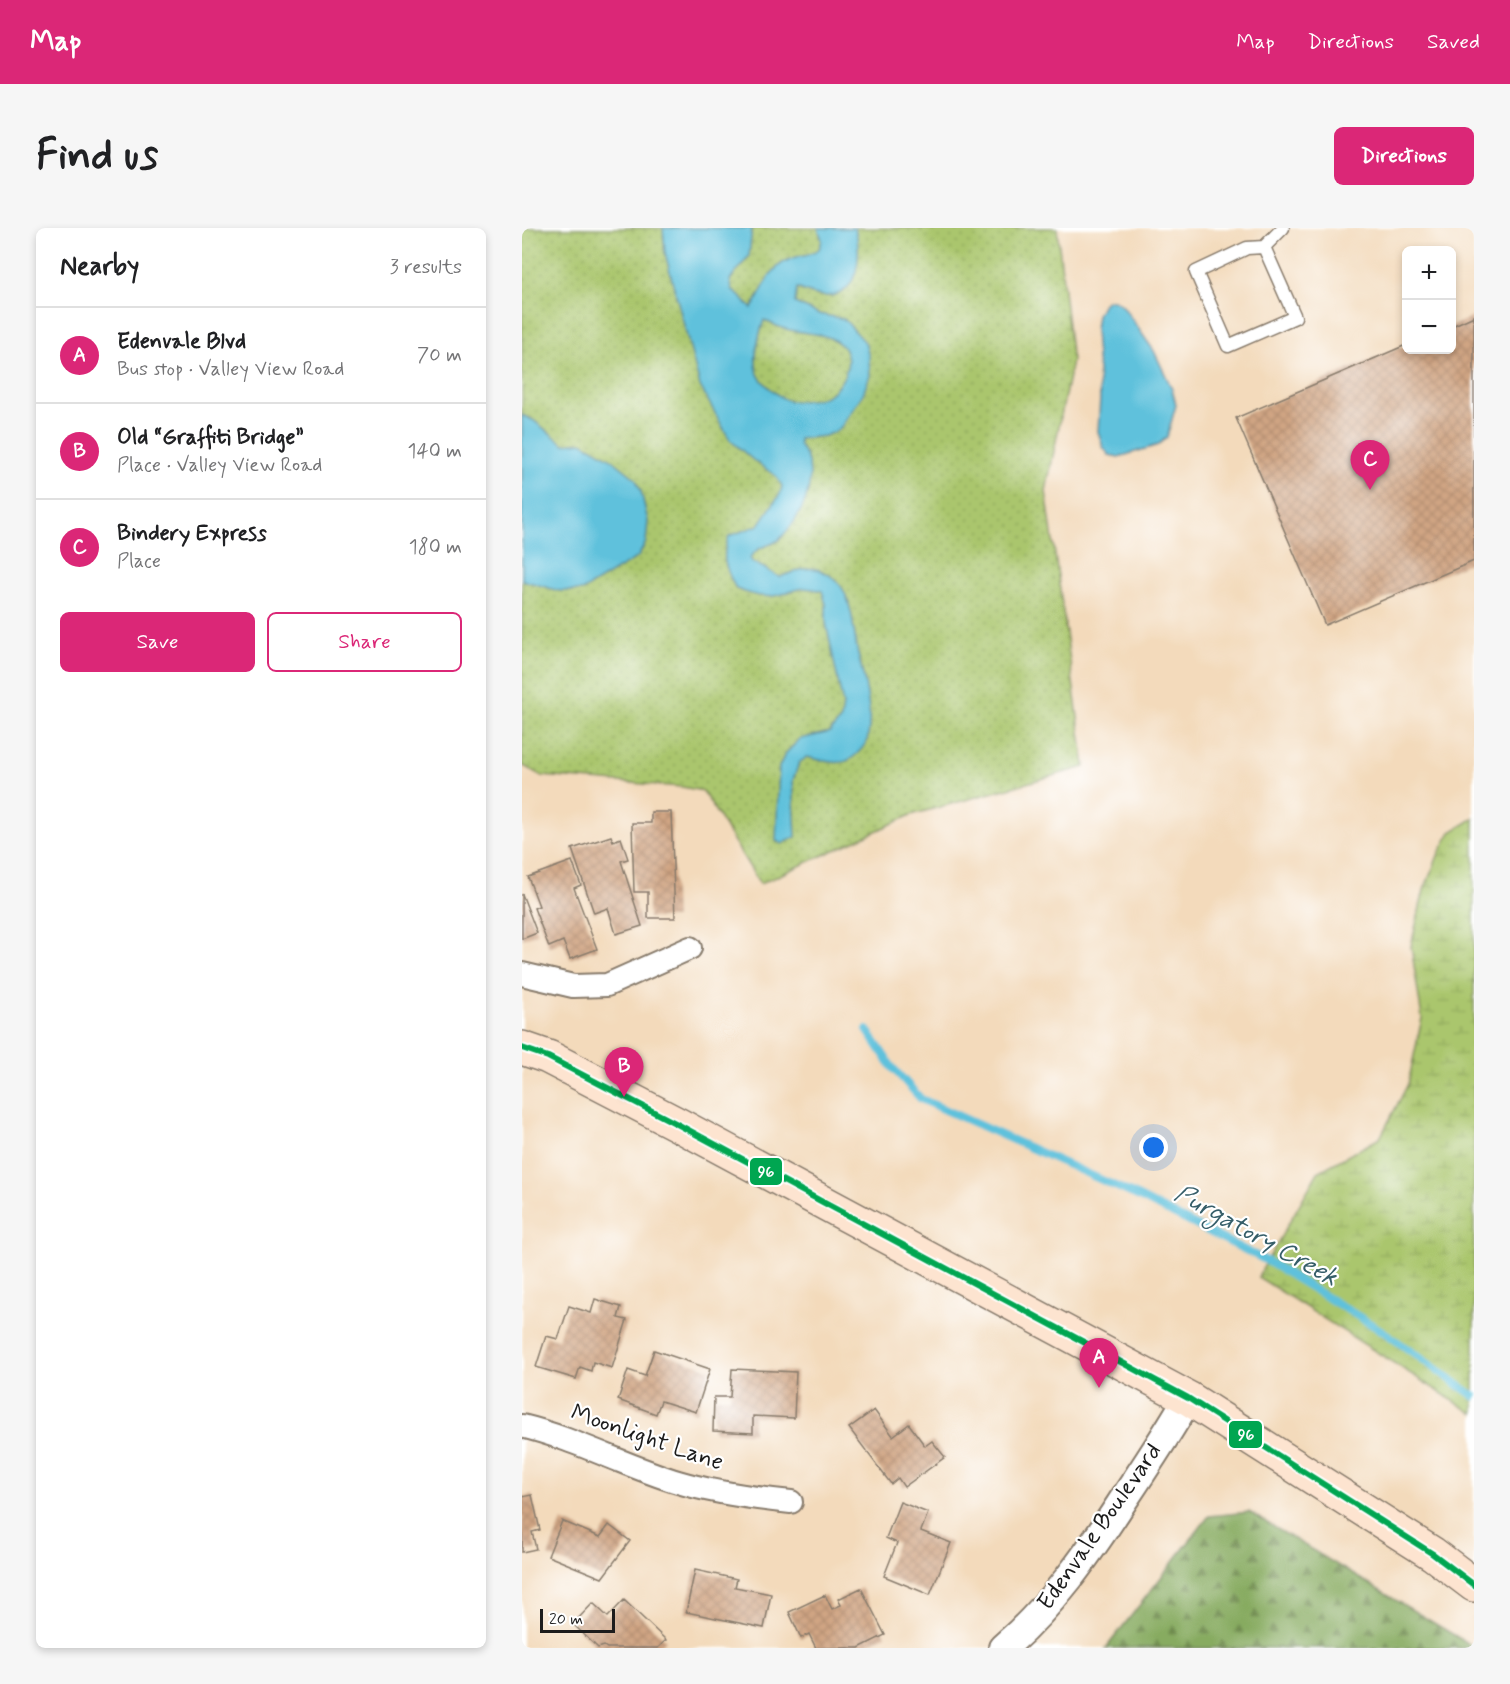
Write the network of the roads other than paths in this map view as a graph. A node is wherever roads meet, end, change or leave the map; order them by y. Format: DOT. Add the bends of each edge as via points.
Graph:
graph roads {
  1 [pos="1283,228"];
  2 [pos="1264,247"];
  3 [pos="690,948"];
  4 [pos="522,974"];
  5 [pos="522,1048"];
  6 [pos="1188,1398"];
  7 [pos="522,1426"];
  8 [pos="791,1502"];
  9 [pos="1474,1585"];
  10 [pos="1003,1648"];
  1 -- 2 [label="lane"];
  2 -- 2 [label="lane" via="1246,248 1196,272 1228,346 1295,317"];
  3 -- 4 [label="street" via="607,986 573,986"];
  5 -- 6 [label="main road" via="679,1125"];
  6 -- 9 [label="main road" via="1433,1554"];
  6 -- 10 [label="street, Edenvale Boulevard" via="1112,1518 1058,1593"];
  7 -- 8 [label="street, Moonlight Lane" via="551,1433 677,1482 734,1496"];
}
